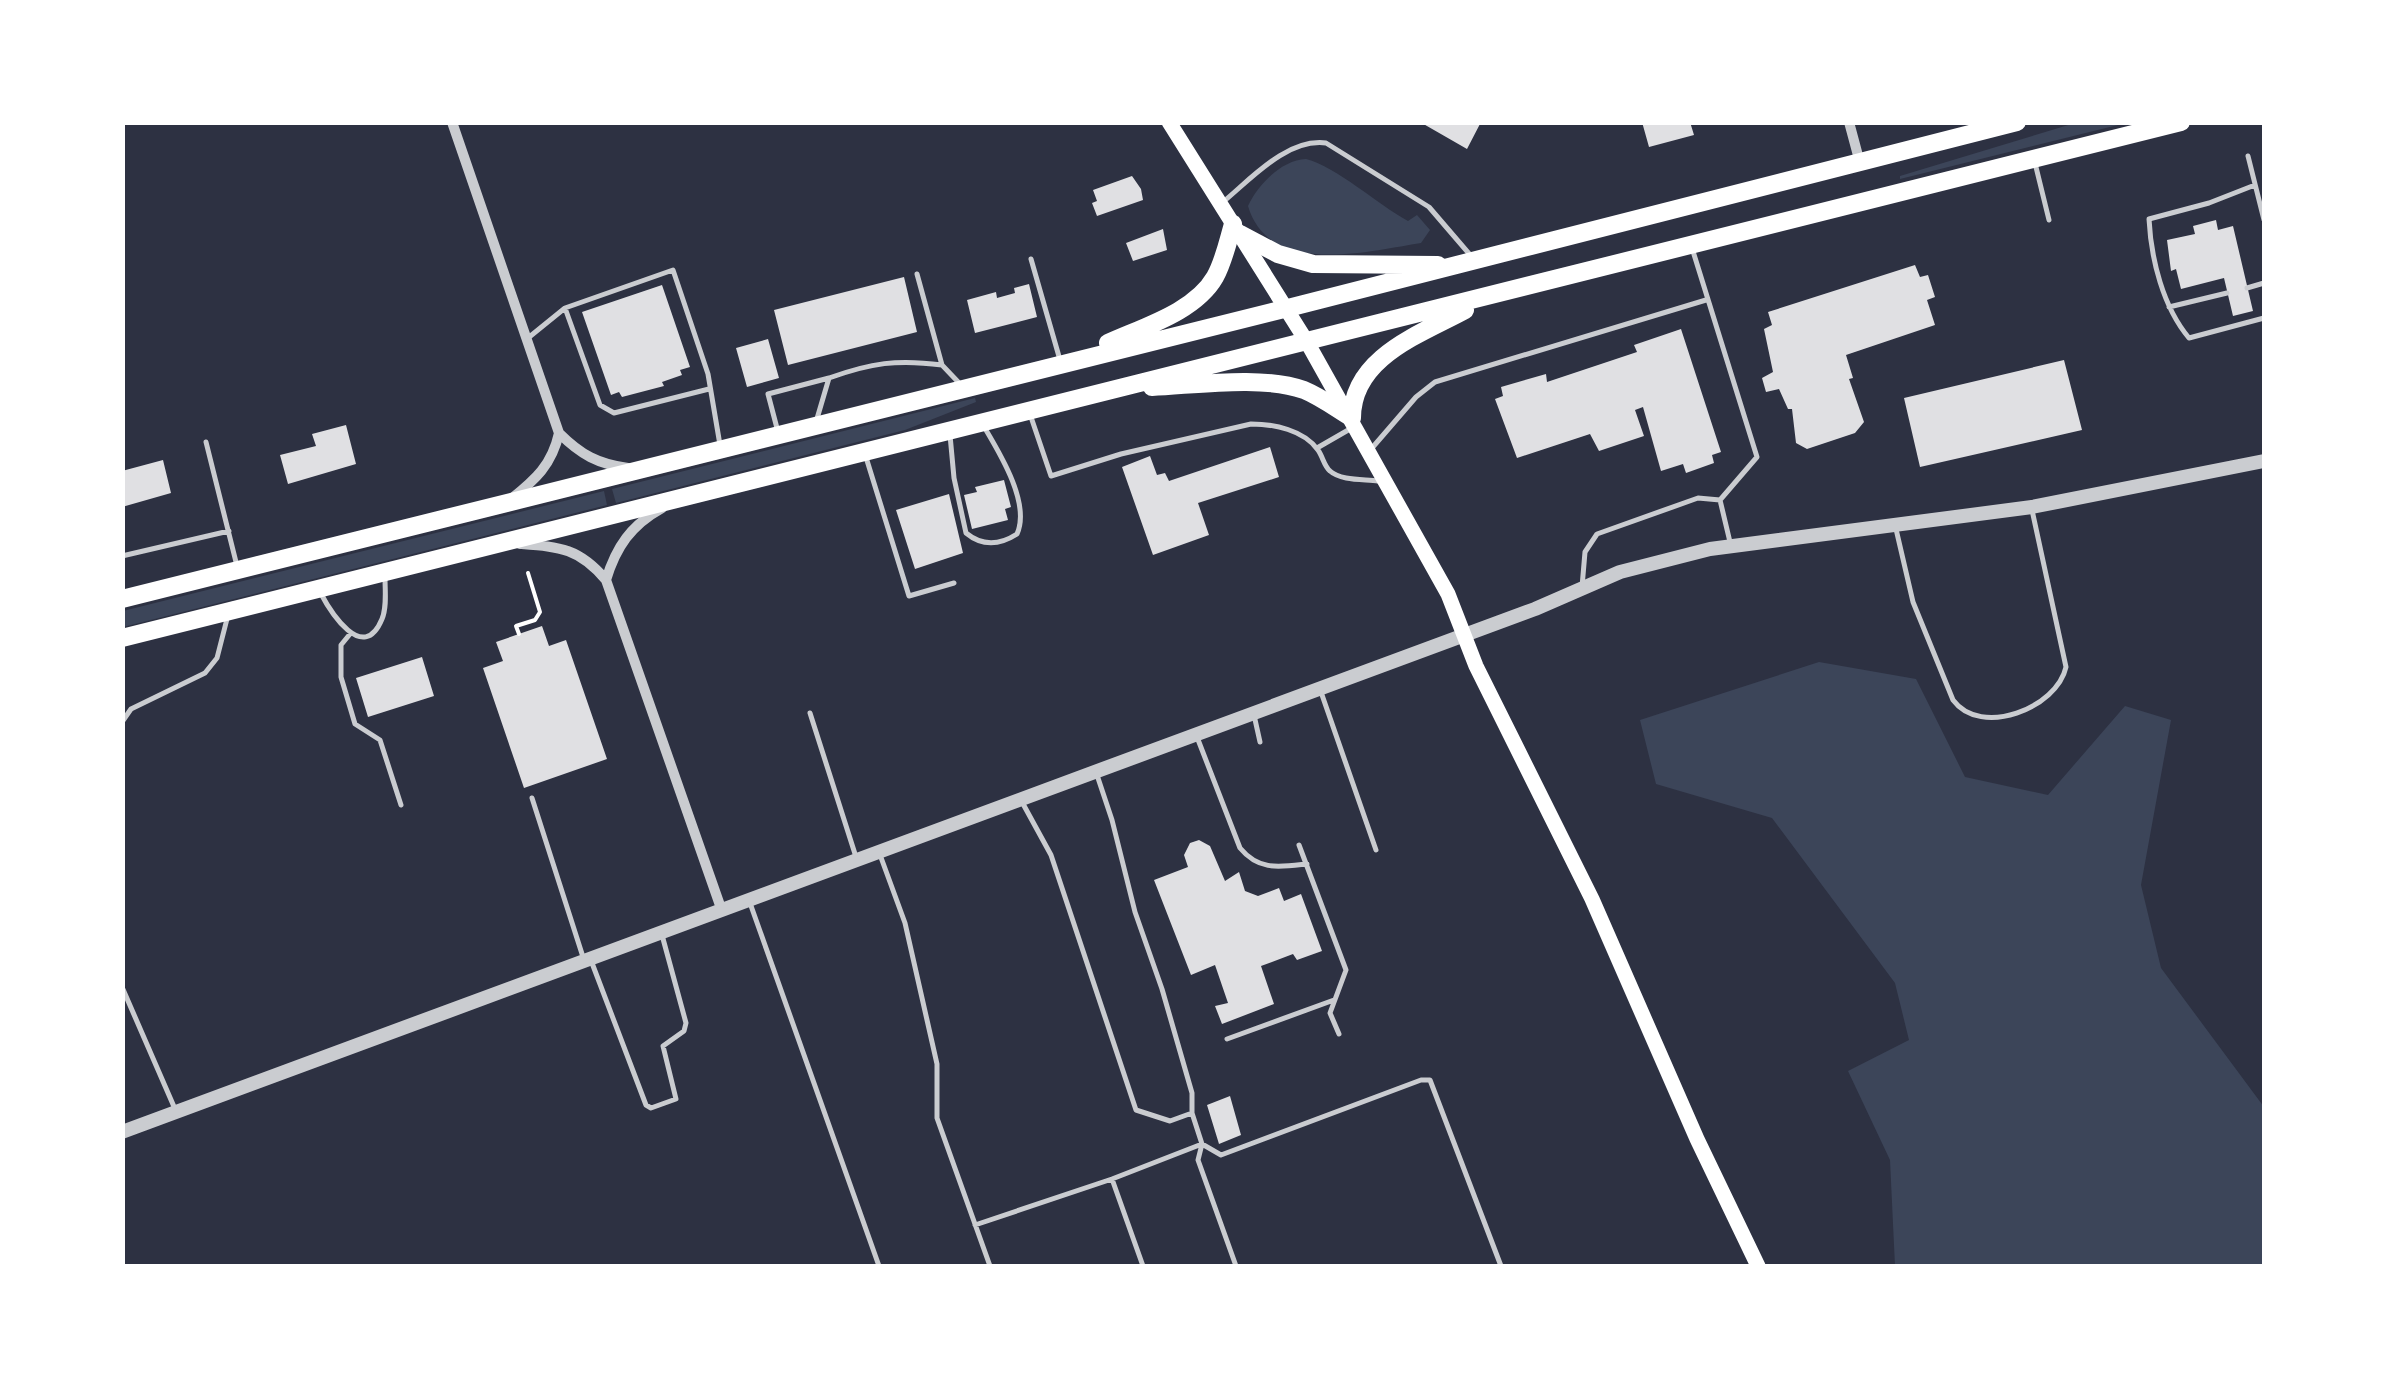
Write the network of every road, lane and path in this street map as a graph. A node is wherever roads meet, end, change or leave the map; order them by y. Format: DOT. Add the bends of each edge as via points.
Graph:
graph roads {
  1 [pos="452,122"];
  2 [pos="1169,122"];
  3 [pos="1849,122"];
  4 [pos="2017,122"];
  5 [pos="2181,122"];
  6 [pos="1997,125"];
  7 [pos="2248,156"];
  8 [pos="2034,160"];
  9 [pos="1860,162"];
  10 [pos="2255,185"];
  11 [pos="1220,204"];
  12 [pos="2049,220"];
  13 [pos="2264,220"];
  14 [pos="1237,229"];
  15 [pos="1692,245"];
  16 [pos="1031,259"];
  17 [pos="1475,261"];
  18 [pos="1454,266"];
  19 [pos="917,274"];
  20 [pos="2264,283"];
  21 [pos="2248,288"];
  22 [pos="2227,293"];
  23 [pos="1490,296"];
  24 [pos="1706,300"];
  25 [pos="2169,307"];
  26 [pos="565,308"];
  27 [pos="1288,308"];
  28 [pos="2264,318"];
  29 [pos="526,340"];
  30 [pos="1308,342"];
  31 [pos="1065,362"];
  32 [pos="942,365"];
  33 [pos="828,378"];
  34 [pos="963,388"];
  35 [pos="710,389"];
  36 [pos="1112,390"];
  37 [pos="1030,410"];
  38 [pos="982,422"];
  39 [pos="1354,422"];
  40 [pos="815,425"];
  41 [pos="950,430"];
  42 [pos="559,434"];
  43 [pos="779,434"];
  44 [pos="206,442"];
  45 [pos="1317,448"];
  46 [pos="721,449"];
  47 [pos="1370,450"];
  48 [pos="864,452"];
  49 [pos="2264,461"];
  50 [pos="638,470"];
  51 [pos="1386,482"];
  52 [pos="1720,500"];
  53 [pos="675,501"];
  54 [pos="503,505"];
  55 [pos="2032,507"];
  56 [pos="1895,526"];
  57 [pos="229,531"];
  58 [pos="505,543"];
  59 [pos="1730,546"];
  60 [pos="122,556"];
  61 [pos="238,570"];
  62 [pos="385,572"];
  63 [pos="528,572"];
  64 [pos="606,580"];
  65 [pos="954,582"];
  66 [pos="319,589"];
  67 [pos="1582,589"];
  68 [pos="122,598"];
  69 [pos="229,612"];
  70 [pos="350,634"];
  71 [pos="520,634"];
  72 [pos="1464,634"];
  73 [pos="122,638"];
  74 [pos="1319,688"];
  75 [pos="1254,712"];
  76 [pos="810,713"];
  77 [pos="122,718"];
  78 [pos="1196,734"];
  79 [pos="1260,742"];
  80 [pos="1096,771"];
  81 [pos="532,798"];
  82 [pos="1021,799"];
  83 [pos="401,805"];
  84 [pos="1299,845"];
  85 [pos="1376,850"];
  86 [pos="879,852"];
  87 [pos="857,860"];
  88 [pos="1308,864"];
  89 [pos="750,900"];
  90 [pos="722,912"];
  91 [pos="662,933"];
  92 [pos="588,961"];
  93 [pos="122,987"];
  94 [pos="1334,1000"];
  95 [pos="1338,1034"];
  96 [pos="1227,1039"];
  97 [pos="176,1112"];
  98 [pos="1192,1113"];
  99 [pos="122,1132"];
  100 [pos="1202,1144"];
  101 [pos="1112,1180"];
  102 [pos="975,1225"];
  103 [pos="879,1266"];
  104 [pos="990,1266"];
  105 [pos="1143,1266"];
  106 [pos="1236,1266"];
  107 [pos="1501,1266"];
  108 [pos="1758,1266"];
  1 -- 29 [label="street"];
  2 -- 11 [label="main road"];
  3 -- 9 [label="street"];
  4 -- 6 [label="highway"];
  5 -- 8 [label="highway"];
  6 -- 9 [label="highway"];
  7 -- 10 [label="lane"];
  8 -- 12 [label="lane"];
  8 -- 15 [label="highway"];
  9 -- 17 [label="highway"];
  10 -- 13 [label="lane"];
  10 -- 25 [label="lane" via="2149,219"];
  11 -- 14 [label="main road"];
  11 -- 17 [label="lane" via="1294,147 1326,143 1429,207"];
  14 -- 18 [label="highway" via="1278,254 1313,264"];
  14 -- 27 [label="main road"];
  14 -- 31 [label="highway" via="1199,296"];
  15 -- 23 [label="highway"];
  15 -- 24 [label="lane"];
  16 -- 31 [label="lane"];
  17 -- 18 [label="highway"];
  18 -- 27 [label="highway"];
  19 -- 32 [label="lane"];
  20 -- 21 [label="lane"];
  22 -- 25 [label="lane"];
  23 -- 30 [label="highway"];
  23 -- 39 [label="highway" via="1381,358 1358,391"];
  24 -- 47 [label="lane" via="1435,382"];
  24 -- 52 [label="lane" via="1757,456"];
  25 -- 28 [label="lane" via="2189,338"];
  26 -- 29 [label="lane"];
  26 -- 35 [label="lane" via="600,404 614,413"];
  26 -- 35 [label="lane" via="673,270"];
  27 -- 30 [label="main road"];
  27 -- 31 [label="highway"];
  29 -- 42 [label="street"];
  30 -- 36 [label="highway"];
  30 -- 39 [label="main road"];
  31 -- 34 [label="highway"];
  32 -- 33 [label="lane" via="881,362"];
  32 -- 34 [label="lane"];
  33 -- 40 [label="lane"];
  33 -- 43 [label="lane" via="768,394"];
  34 -- 40 [label="highway"];
  35 -- 46 [label="lane"];
  36 -- 37 [label="highway"];
  36 -- 39 [label="highway" via="1284,385"];
  37 -- 38 [label="highway"];
  37 -- 45 [label="lane" via="1051,476 1251,424 1287,428"];
  38 -- 41 [label="highway"];
  38 -- 41 [label="lane" via="1019,504 1017,534 1000,543 966,533"];
  39 -- 45 [label="lane"];
  39 -- 47 [label="main road"];
  40 -- 43 [label="highway"];
  41 -- 48 [label="highway"];
  42 -- 50 [label="street" via="594,461"];
  42 -- 54 [label="street" via="544,471"];
  43 -- 46 [label="highway"];
  44 -- 57 [label="lane"];
  45 -- 51 [label="lane" via="1328,470 1341,477"];
  46 -- 50 [label="highway"];
  47 -- 51 [label="main road"];
  48 -- 53 [label="highway"];
  48 -- 65 [label="lane" via="909,596"];
  49 -- 55 [label="street"];
  50 -- 54 [label="highway"];
  51 -- 72 [label="main road"];
  52 -- 59 [label="lane"];
  52 -- 67 [label="lane" via="1698,498 1597,534 1585,552"];
  53 -- 58 [label="highway"];
  53 -- 64 [label="street" via="619,545"];
  54 -- 61 [label="highway"];
  55 -- 56 [label="street"];
  55 -- 56 [label="lane" via="2066,667 2054,692 1997,717 1972,715 1953,700 1914,602"];
  56 -- 59 [label="street"];
  57 -- 60 [label="lane"];
  57 -- 61 [label="lane"];
  58 -- 62 [label="highway"];
  58 -- 64 [label="street" via="570,550"];
  59 -- 67 [label="street" via="1638,566"];
  61 -- 68 [label="highway"];
  62 -- 66 [label="highway"];
  62 -- 70 [label="lane" via="382,619 373,632"];
  63 -- 71 [label="path" via="539,616 516,626"];
  64 -- 90 [label="street"];
  66 -- 69 [label="highway"];
  66 -- 70 [label="lane"];
  67 -- 72 [label="street"];
  69 -- 73 [label="highway"];
  69 -- 77 [label="lane" via="205,673"];
  70 -- 83 [label="lane" via="341,644 341,677 355,724 380,740"];
  72 -- 74 [label="street"];
  72 -- 108 [label="main road"];
  74 -- 75 [label="street"];
  74 -- 85 [label="lane"];
  75 -- 78 [label="street"];
  75 -- 79 [label="lane"];
  76 -- 87 [label="lane"];
  78 -- 80 [label="street"];
  78 -- 88 [label="lane" via="1249,859 1269,868"];
  80 -- 82 [label="street"];
  80 -- 98 [label="lane" via="1187,1076"];
  81 -- 92 [label="lane"];
  82 -- 86 [label="street"];
  82 -- 98 [label="lane" via="1051,854 1136,1110 1170,1121"];
  84 -- 88 [label="lane"];
  86 -- 87 [label="street"];
  86 -- 102 [label="lane" via="905,923 937,1064 937,1118"];
  87 -- 89 [label="street"];
  88 -- 94 [label="lane" via="1346,970"];
  89 -- 90 [label="street"];
  89 -- 103 [label="lane"];
  90 -- 91 [label="street"];
  91 -- 92 [label="street"];
  91 -- 92 [label="lane" via="686,1024 663,1046 676,1099 646,1104"];
  92 -- 97 [label="street"];
  93 -- 97 [label="lane"];
  94 -- 95 [label="lane" via="1330,1013"];
  94 -- 96 [label="lane"];
  97 -- 99 [label="street"];
  98 -- 100 [label="lane"];
  100 -- 101 [label="lane"];
  100 -- 106 [label="lane" via="1198,1160"];
  100 -- 107 [label="lane" via="1221,1155 1430,1080"];
  101 -- 102 [label="lane"];
  101 -- 105 [label="lane"];
  102 -- 104 [label="lane"];
}
